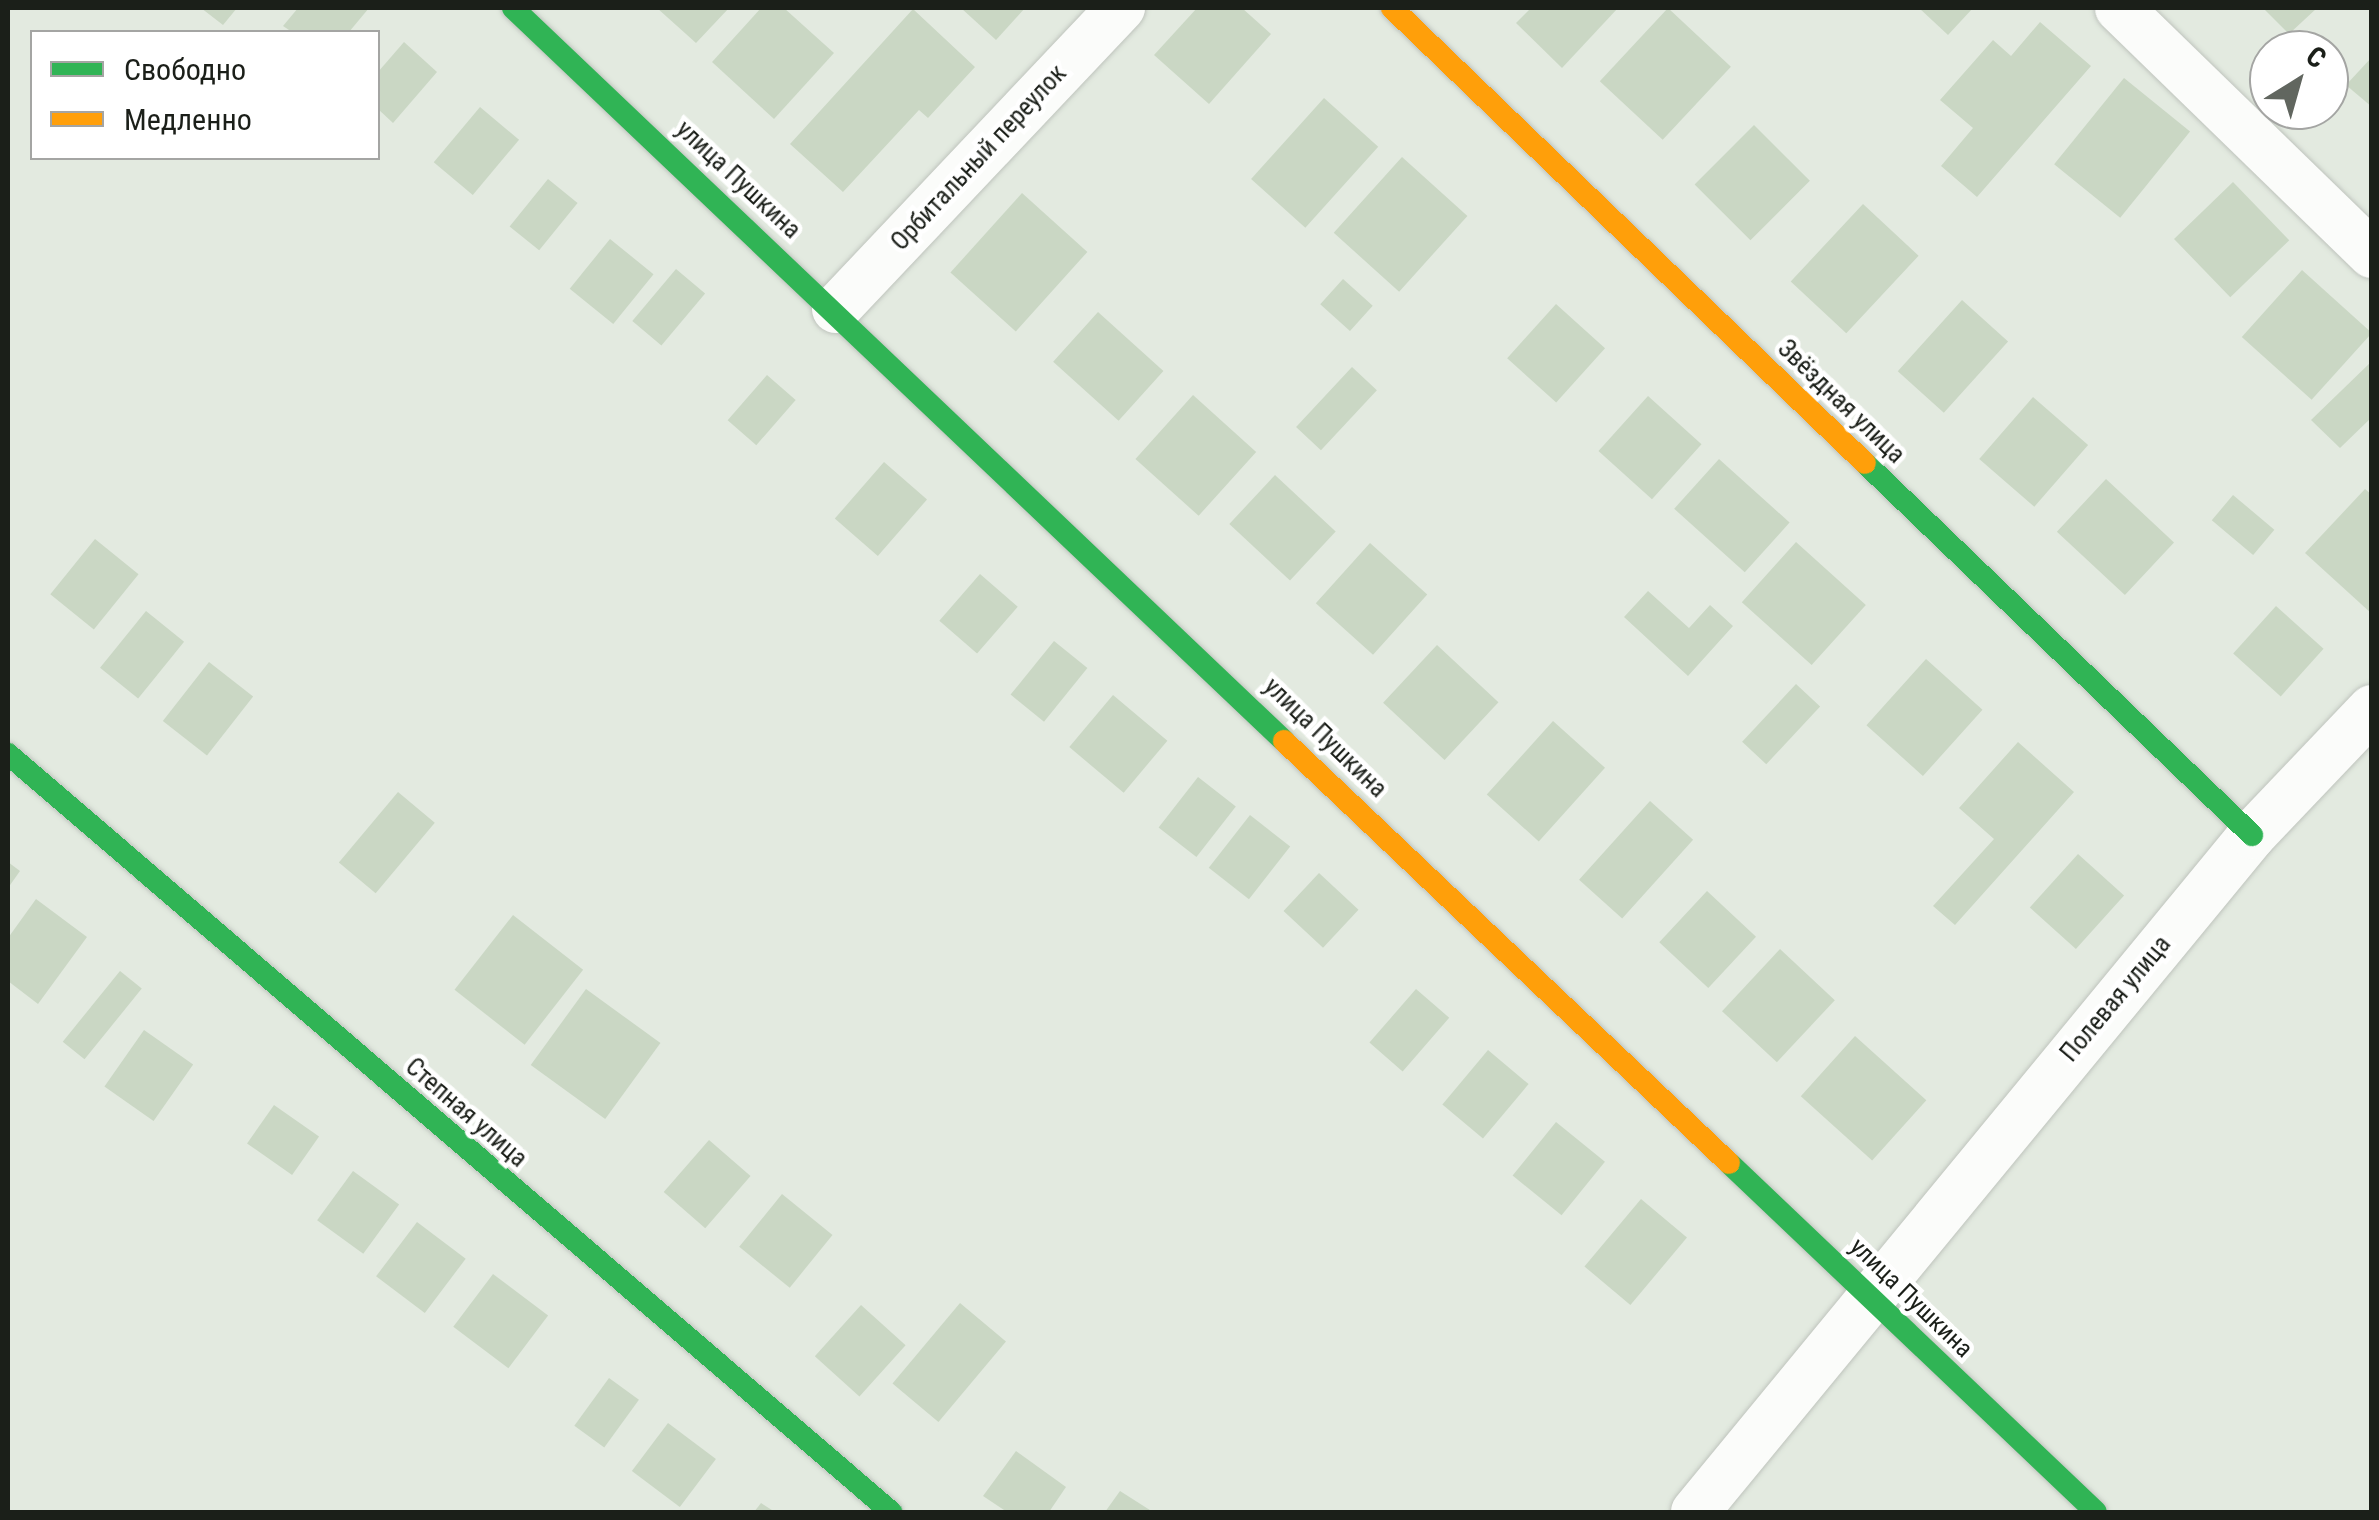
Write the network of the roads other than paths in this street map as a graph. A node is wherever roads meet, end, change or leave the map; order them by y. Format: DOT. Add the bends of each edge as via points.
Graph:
graph roads {
  1 [pos="514,8"];
  2 [pos="1122,8"];
  3 [pos="1392,8"];
  4 [pos="2119,8"];
  5 [pos="2372,254"];
  6 [pos="836,309"];
  7 [pos="2372,709"];
  8 [pos="8,754"];
  9 [pos="2252,835"];
  10 [pos="1869,1296"];
  11 [pos="891,1512"];
  12 [pos="1696,1512"];
  13 [pos="2096,1512"];
  1 -- 6 [label="street, улица Пушкина"];
  2 -- 6 [label="street, Орбитальный переулок"];
  3 -- 9 [label="street, Звёздная улица"];
  4 -- 5 [label="street"];
  6 -- 10 [label="street, улица Пушкина"];
  7 -- 9 [label="street, Полевая улица"];
  8 -- 11 [label="street, Степная улица"];
  9 -- 10 [label="street, Полевая улица"];
  10 -- 12 [label="street, Полевая улица"];
  10 -- 13 [label="street, улица Пушкина"];
}
